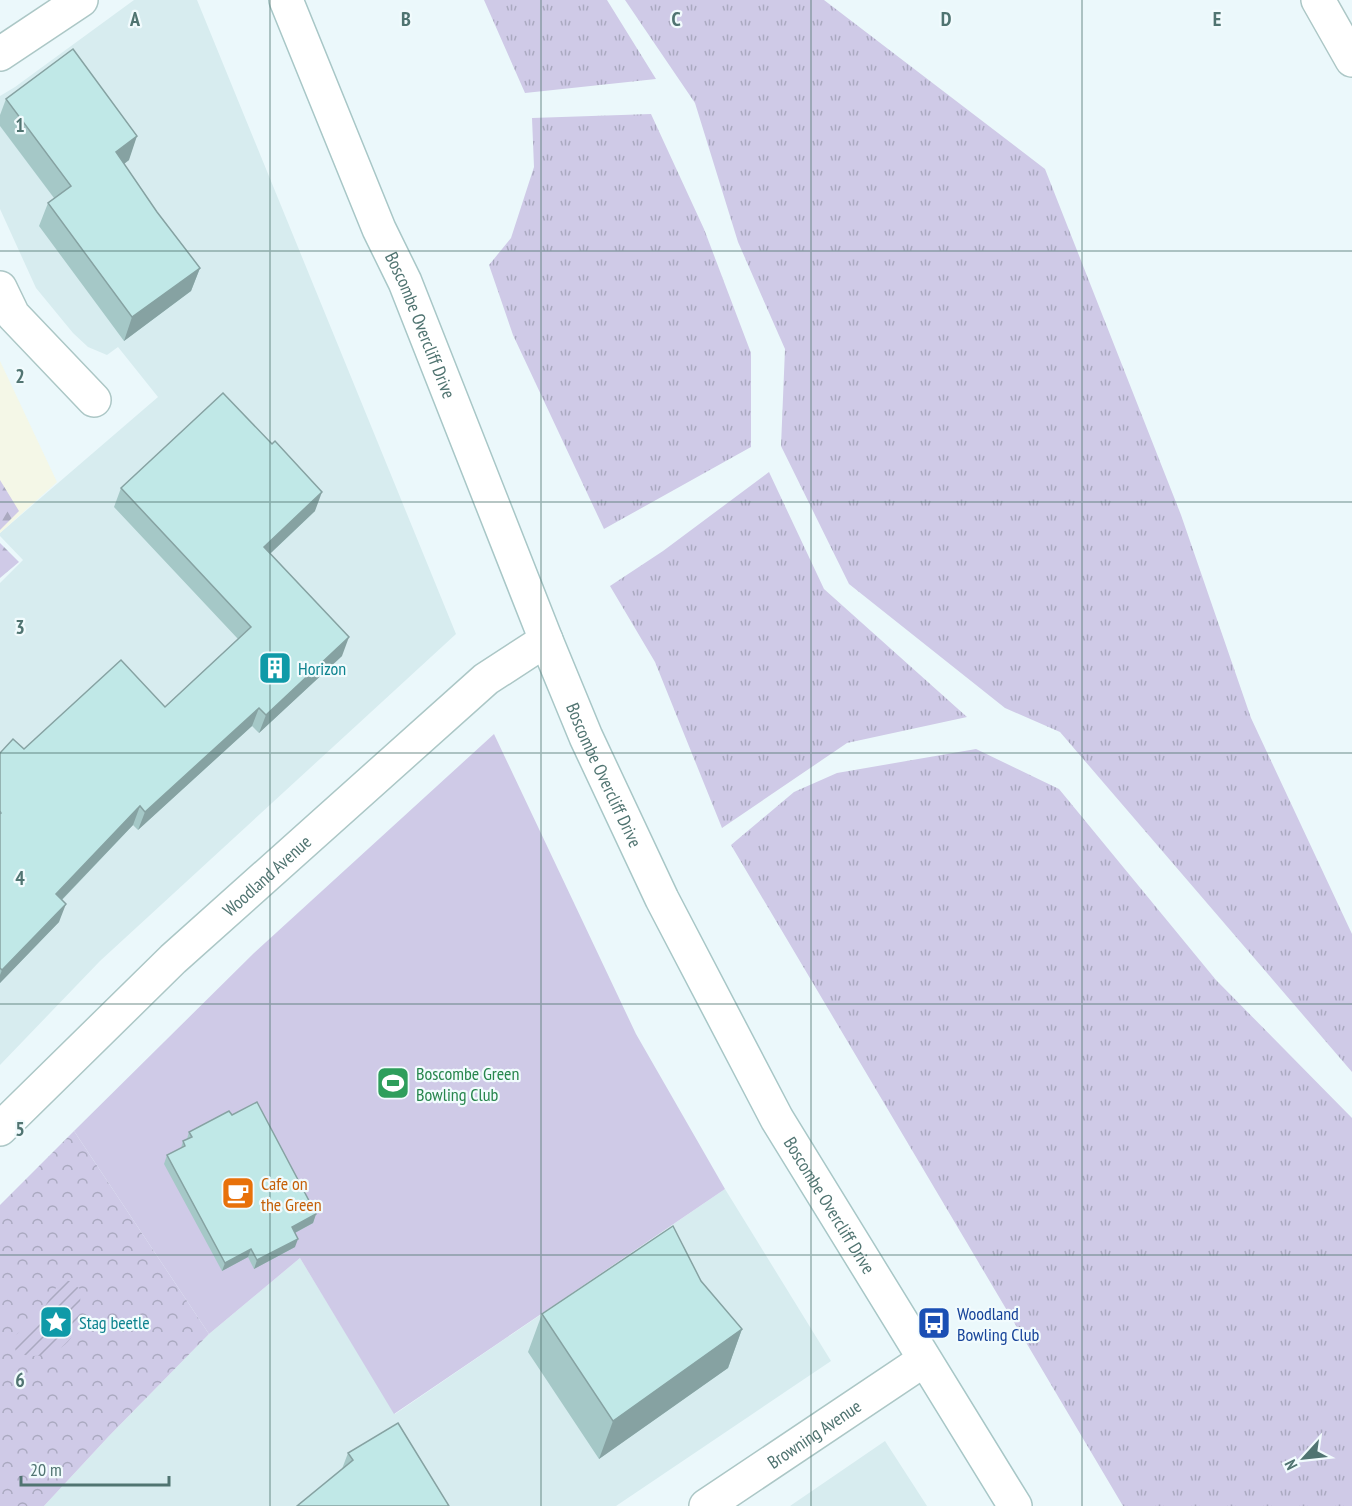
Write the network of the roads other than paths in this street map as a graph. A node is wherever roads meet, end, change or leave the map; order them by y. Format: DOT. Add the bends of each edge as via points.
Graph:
graph roads {
  1 [pos="81,0"];
  2 [pos="286,0"];
  3 [pos="1318,0"];
  4 [pos="0,54"];
  5 [pos="1352,60"];
  6 [pos="0,288"];
  7 [pos="94,400"];
  8 [pos="546,640"];
  9 [pos="0,1129"];
  10 [pos="924,1360"];
  11 [pos="706,1506"];
  12 [pos="1015,1506"];
  1 -- 4 [label="street"];
  2 -- 8 [label="street, Boscombe Overcliff Drive" via="379,229 405,282"];
  3 -- 5 [label="street"];
  6 -- 7 [label="street" via="13,315"];
  8 -- 9 [label="street, Woodland Avenue" via="486,680 191,943"];
  8 -- 10 [label="street, Boscombe Overcliff Drive" via="586,737 662,899 766,1098"];
  10 -- 11 [label="street, Browning Avenue"];
  10 -- 12 [label="street, Boscombe Overcliff Drive"];
}
